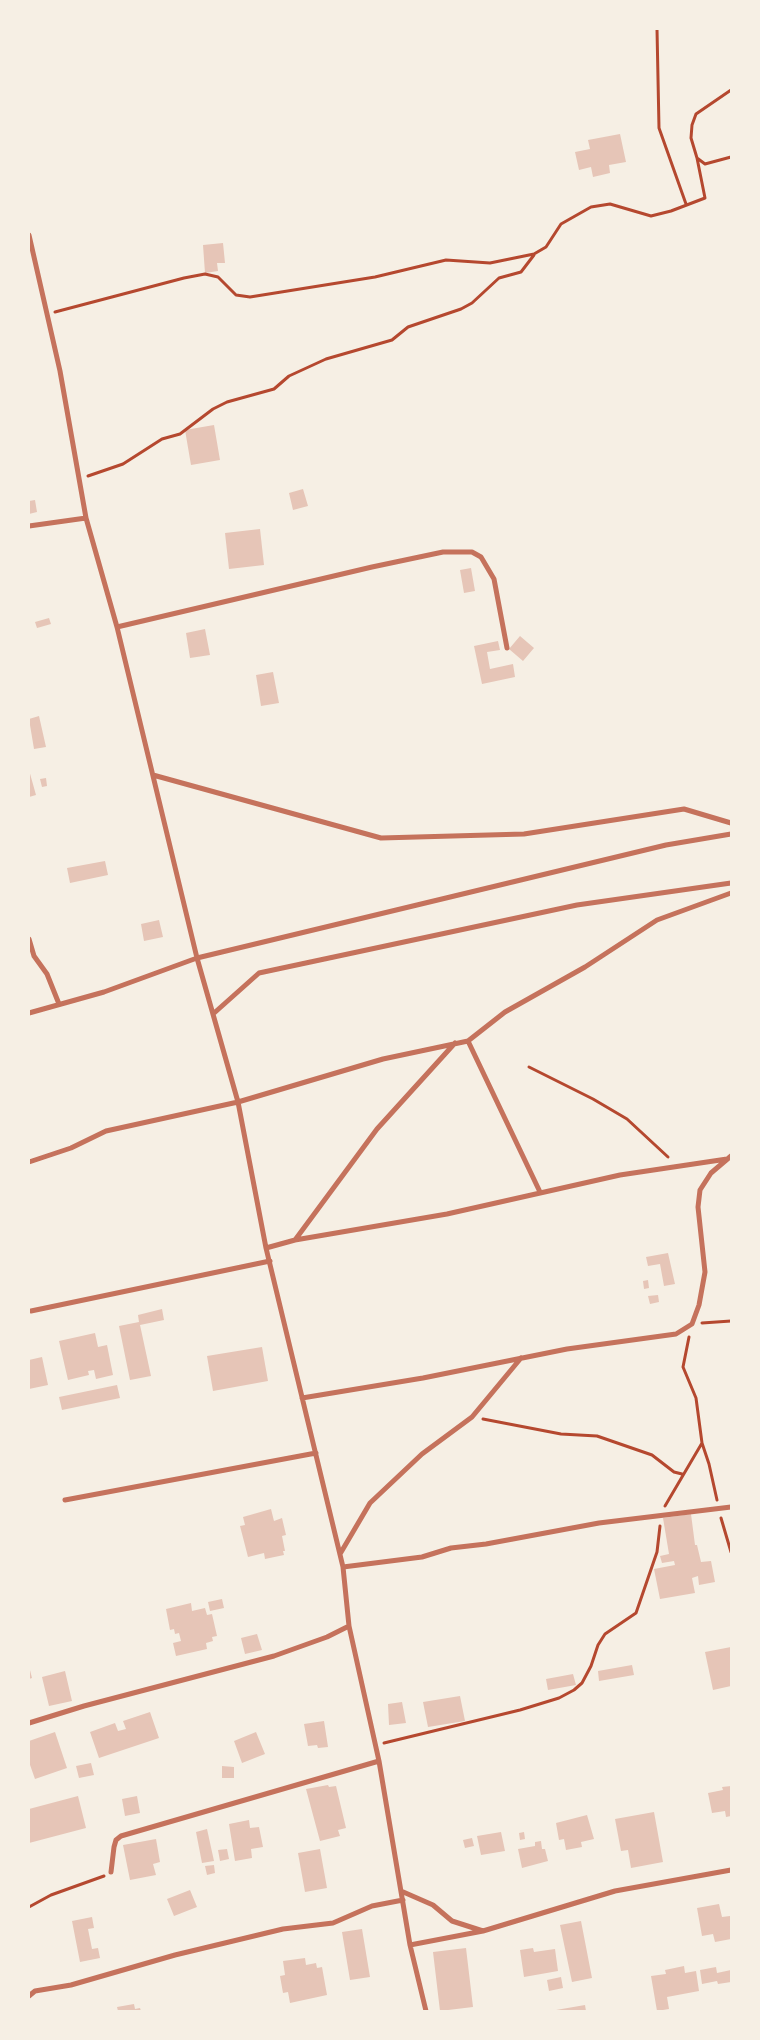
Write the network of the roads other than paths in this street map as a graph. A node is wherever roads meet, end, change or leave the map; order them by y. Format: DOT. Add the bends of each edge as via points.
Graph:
graph roads {
  1 [pos="29,234"];
  2 [pos="31,254"];
  3 [pos="86,518"];
  4 [pos="29,526"];
  5 [pos="117,627"];
  6 [pos="507,648"];
  7 [pos="153,775"];
  8 [pos="731,823"];
  9 [pos="731,834"];
  10 [pos="731,883"];
  11 [pos="731,893"];
  12 [pos="29,944"];
  13 [pos="197,958"];
  14 [pos="59,1004"];
  15 [pos="29,1013"];
  16 [pos="213,1014"];
  17 [pos="468,1041"];
  18 [pos="455,1043"];
  19 [pos="238,1102"];
  20 [pos="730,1158"];
  21 [pos="29,1162"];
  22 [pos="540,1192"];
  23 [pos="295,1240"];
  24 [pos="266,1248"];
  25 [pos="270,1261"];
  26 [pos="31,1311"];
  27 [pos="522,1358"];
  28 [pos="302,1398"];
  29 [pos="316,1453"];
  30 [pos="65,1500"];
  31 [pos="731,1507"];
  32 [pos="340,1554"];
  33 [pos="343,1567"];
  34 [pos="349,1626"];
  35 [pos="29,1723"];
  36 [pos="379,1761"];
  37 [pos="731,1870"];
  38 [pos="111,1872"];
  39 [pos="401,1891"];
  40 [pos="403,1900"];
  41 [pos="483,1931"];
  42 [pos="410,1945"];
  43 [pos="29,1996"];
  44 [pos="426,2011"];
  1 -- 2 [label="street"];
  2 -- 3 [label="street" via="60,371"];
  3 -- 4 [label="street"];
  3 -- 5 [label="street"];
  5 -- 6 [label="street" via="443,552 472,552 481,557 494,579"];
  5 -- 7 [label="street"];
  7 -- 8 [label="street" via="381,838 524,834 684,809"];
  7 -- 13 [label="street"];
  9 -- 13 [label="street" via="666,846"];
  10 -- 16 [label="street" via="577,905 259,973"];
  11 -- 17 [label="street" via="657,920 585,968 505,1012"];
  12 -- 14 [label="street" via="47,974"];
  13 -- 14 [label="street" via="104,992"];
  13 -- 16 [label="street"];
  14 -- 15 [label="street"];
  16 -- 19 [label="street"];
  17 -- 18 [label="street"];
  17 -- 22 [label="street"];
  18 -- 19 [label="street" via="383,1059"];
  18 -- 23 [label="street" via="377,1129"];
  19 -- 21 [label="street" via="106,1131"];
  19 -- 24 [label="street"];
  20 -- 22 [label="street" via="620,1175"];
  20 -- 27 [label="street" via="711,1173 700,1190 699,1222 705,1272 692,1324 676,1334 657,1338 567,1348"];
  22 -- 23 [label="street" via="447,1214"];
  23 -- 24 [label="street"];
  24 -- 25 [label="street"];
  25 -- 26 [label="street"];
  25 -- 28 [label="street"];
  27 -- 28 [label="street"];
  27 -- 32 [label="street" via="472,1417 416,1460 370,1503"];
  28 -- 29 [label="street"];
  29 -- 30 [label="street"];
  29 -- 32 [label="street"];
  31 -- 33 [label="street" via="599,1523 451,1548 422,1557"];
  32 -- 33 [label="street"];
  33 -- 34 [label="street"];
  34 -- 35 [label="street" via="274,1656"];
  34 -- 36 [label="street"];
  36 -- 38 [label="street" via="121,1836 114,1847"];
  36 -- 39 [label="street"];
  37 -- 41 [label="street" via="614,1891"];
  39 -- 40 [label="street"];
  39 -- 41 [label="street" via="433,1906 452,1921"];
  40 -- 42 [label="street"];
  40 -- 43 [label="street" via="372,1906 333,1923 283,1929 175,1955 80,1983 35,1991"];
  41 -- 42 [label="street"];
  42 -- 44 [label="street"];
}
